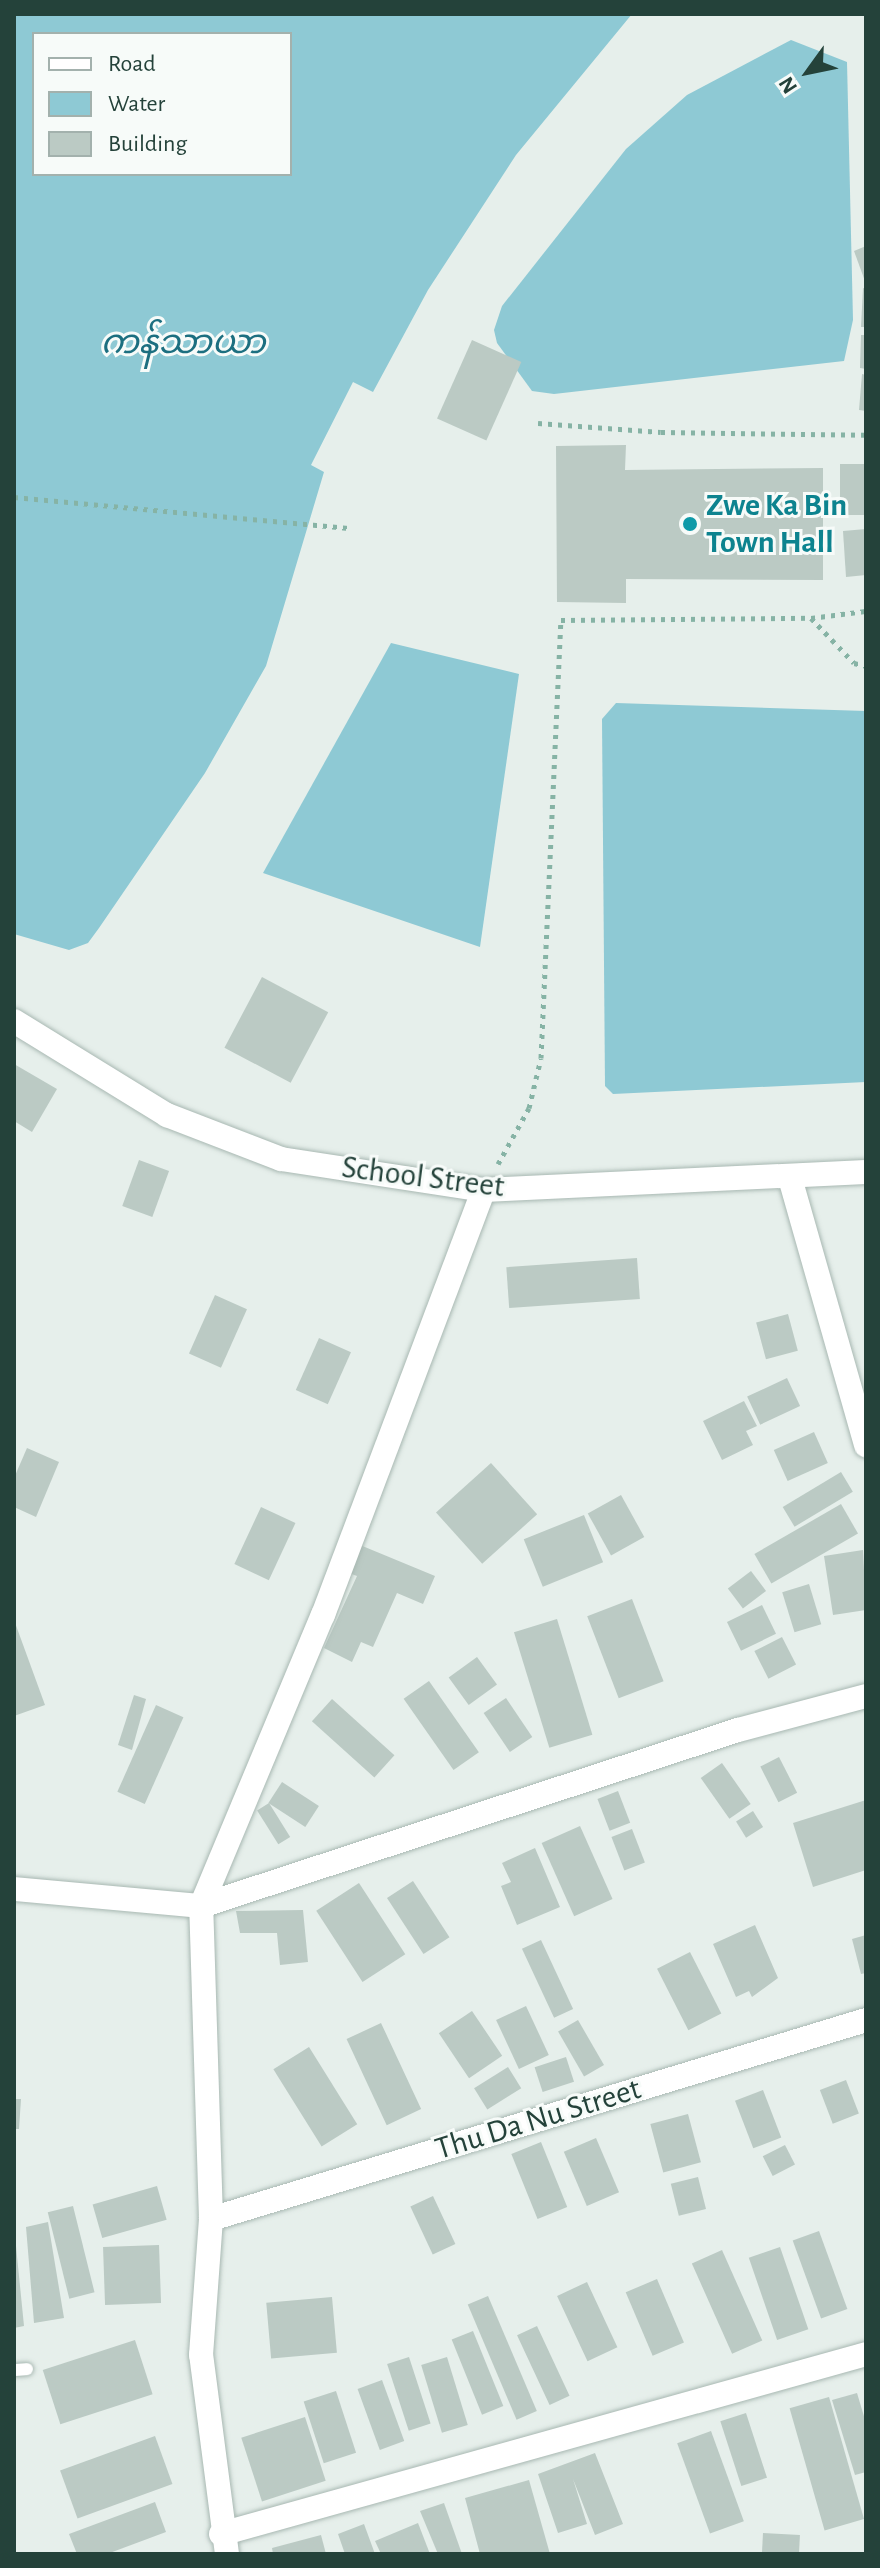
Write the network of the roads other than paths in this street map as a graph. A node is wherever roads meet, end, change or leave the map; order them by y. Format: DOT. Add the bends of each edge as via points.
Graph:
graph roads {
  1 [pos="14,1021"];
  2 [pos="866,1172"];
  3 [pos="790,1178"];
  4 [pos="484,1190"];
  5 [pos="866,1445"];
  6 [pos="866,1696"];
  7 [pos="14,1889"];
  8 [pos="201,1906"];
  9 [pos="866,2020"];
  10 [pos="211,2219"];
  11 [pos="866,2354"];
  12 [pos="224,2544"];
  1 -- 4 [label="street, School Street" via="167,1115 224,1140 281,1159"];
  2 -- 3 [label="street, School Street"];
  3 -- 4 [label="street, School Street"];
  3 -- 5 [label="street"];
  4 -- 8 [label="street" via="323,1615"];
  6 -- 8 [label="street" via="724,1734"];
  7 -- 8 [label="street"];
  8 -- 10 [label="street"];
  9 -- 10 [label="street, Thu Da Nu Street"];
  10 -- 12 [label="street" via="201,2355"];
  11 -- 12 [label="street"];
}
